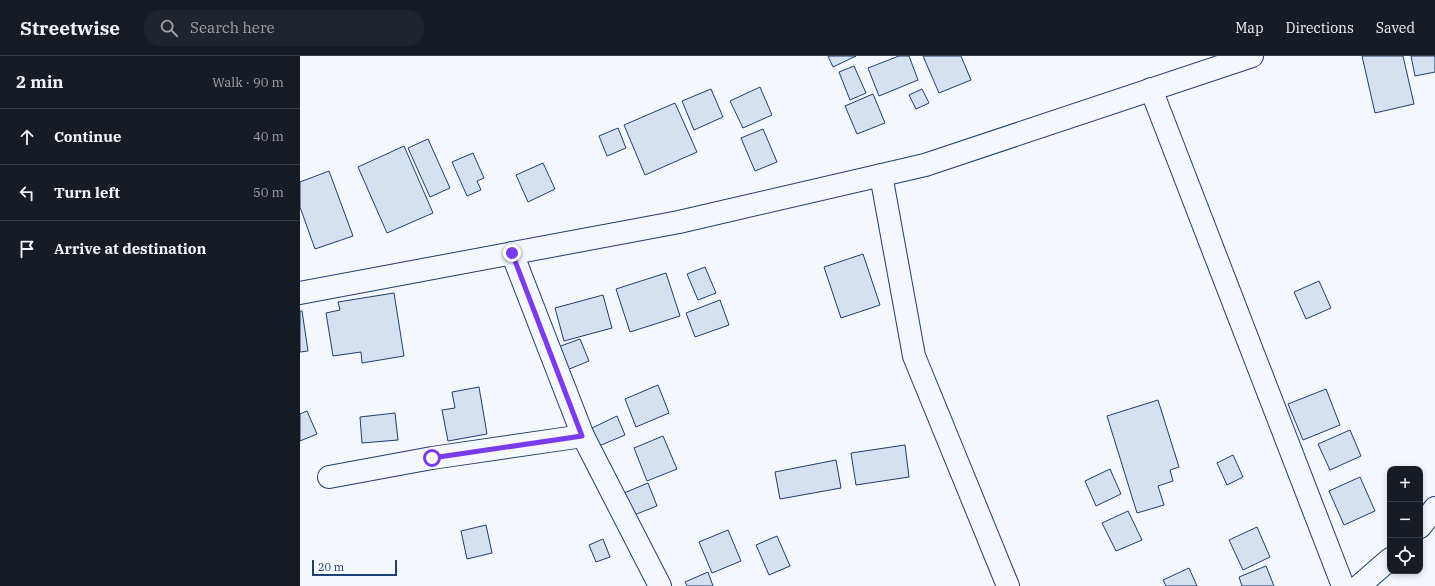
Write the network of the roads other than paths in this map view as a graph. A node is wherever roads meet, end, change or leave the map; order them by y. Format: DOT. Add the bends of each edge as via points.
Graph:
graph roads {
  1 [pos="1252,56"];
  2 [pos="1151,89"];
  3 [pos="880,175"];
  4 [pos="512,253"];
  5 [pos="300,293"];
  6 [pos="582,436"];
  7 [pos="329,477"];
  8 [pos="1435,508"];
  9 [pos="1423,523"];
  10 [pos="1387,562"];
  11 [pos="660,586"];
  12 [pos="1008,586"];
  13 [pos="1343,586"];
  14 [pos="1359,586"];
  1 -- 2 [label="main road"];
  2 -- 3 [label="main road" via="925,165"];
  2 -- 13 [label="main road"];
  3 -- 4 [label="main road" via="678,222"];
  3 -- 12 [label="main road" via="914,356"];
  4 -- 5 [label="main road"];
  4 -- 6 [label="main road"];
  6 -- 7 [label="main road" via="432,458"];
  6 -- 11 [label="main road"];
  8 -- 9 [label="main road"];
  10 -- 14 [label="main road"];
}
